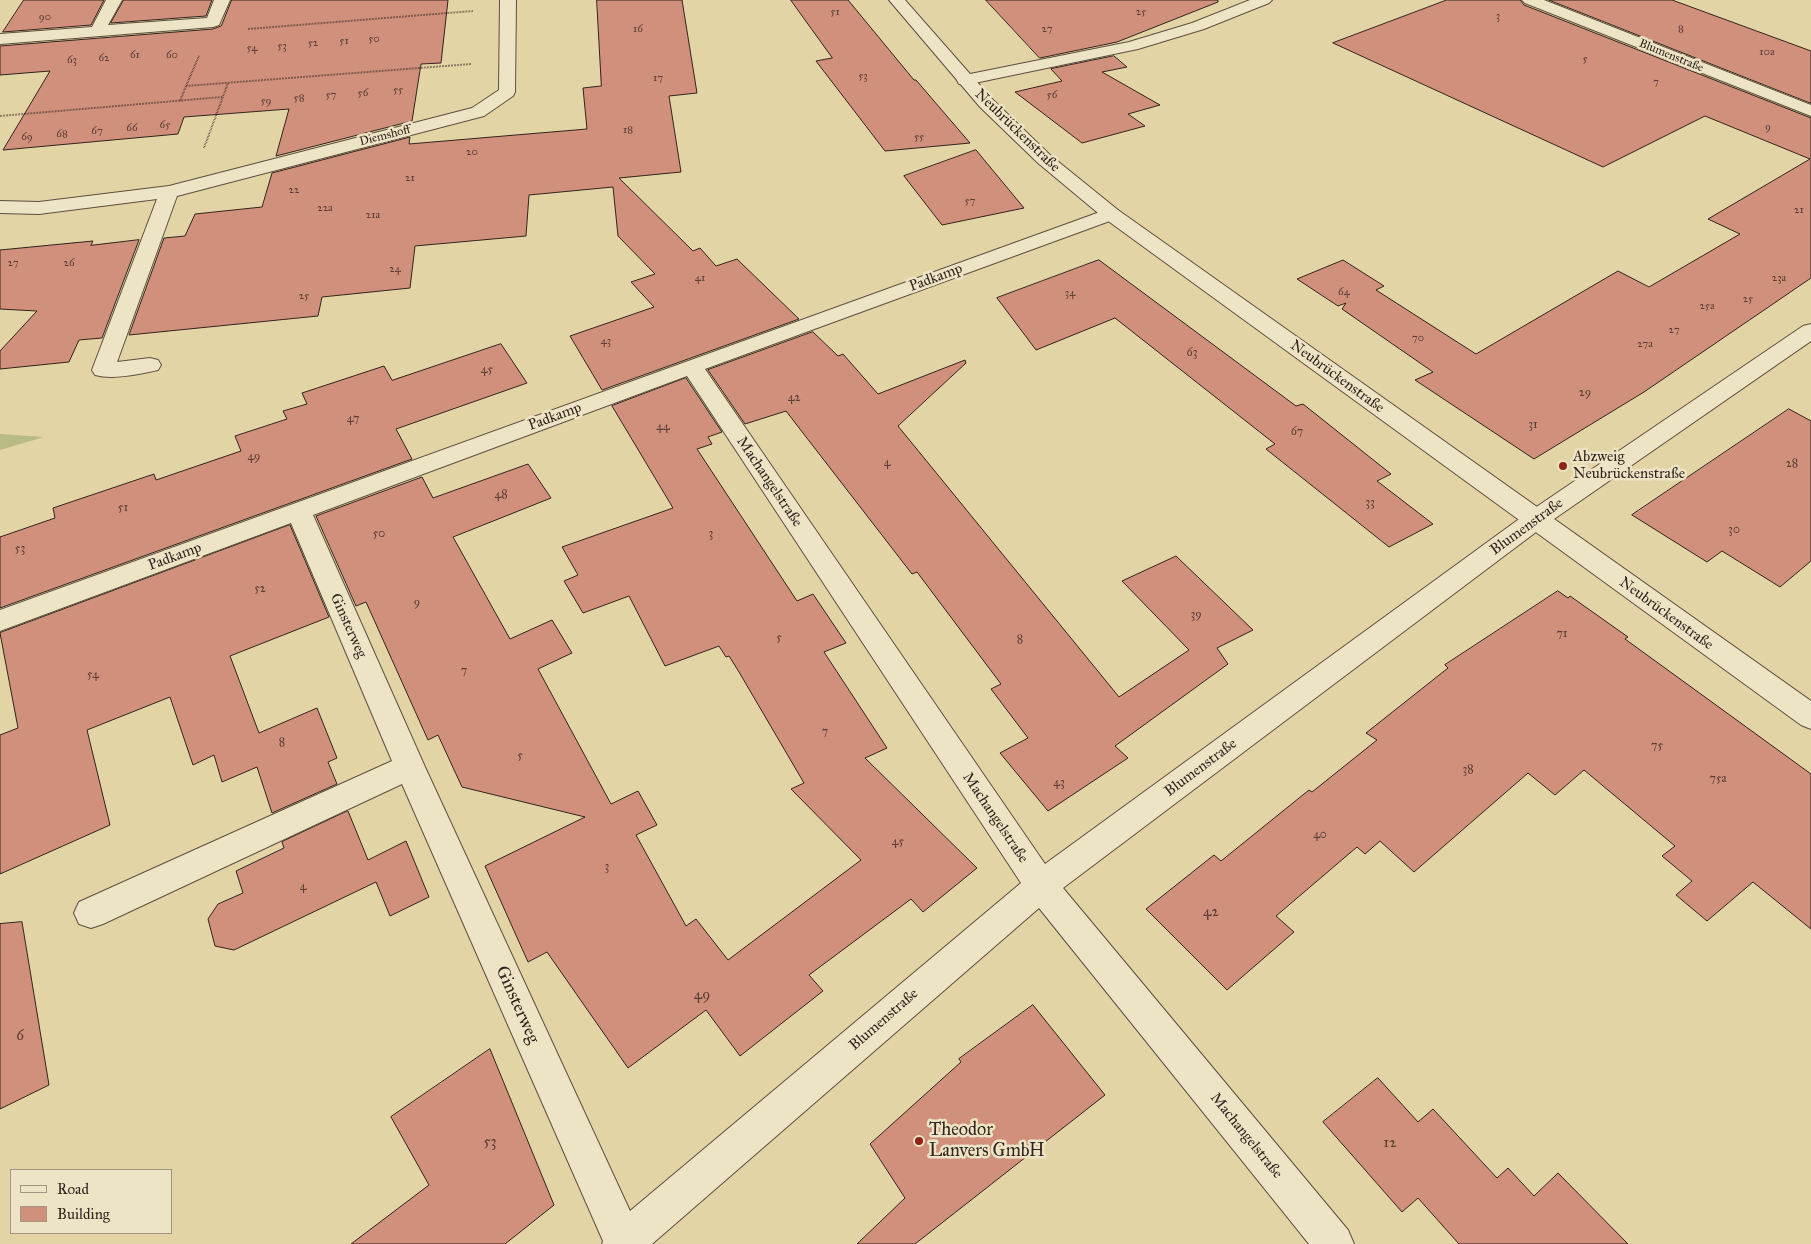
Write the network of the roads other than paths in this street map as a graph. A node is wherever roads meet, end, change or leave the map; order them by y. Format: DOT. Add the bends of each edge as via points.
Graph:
graph roads {
  1 [pos="114,0"];
  2 [pos="222,0"];
  3 [pos="897,0"];
  4 [pos="1264,0"];
  5 [pos="1530,0"];
  6 [pos="508,4"];
  7 [pos="97,31"];
  8 [pos="0,39"];
  9 [pos="965,80"];
  10 [pos="1811,111"];
  11 [pos="169,192"];
  12 [pos="0,207"];
  13 [pos="1111,214"];
  14 [pos="1811,331"];
  15 [pos="150,365"];
  16 [pos="692,366"];
  17 [pos="299,512"];
  18 [pos="1535,520"];
  19 [pos="0,621"];
  20 [pos="1811,718"];
  21 [pos="410,767"];
  22 [pos="1041,886"];
  23 [pos="91,913"];
  24 [pos="623,1243"];
  25 [pos="1334,1244"];
  1 -- 7 [label="street"];
  2 -- 7 [label="street" via="211,27"];
  3 -- 9 [label="street, Neubrückenstraße"];
  4 -- 9 [label="street" via="1198,26 1132,46"];
  5 -- 10 [label="street, Blumenstraße"];
  6 -- 11 [label="street, Diemshoff" via="507,92 478,112"];
  7 -- 8 [label="street"];
  9 -- 13 [label="street, Neubrückenstraße" via="1044,159"];
  11 -- 12 [label="street, Diemshoff" via="39,208"];
  11 -- 15 [label="street" via="103,370"];
  13 -- 16 [label="street, Padkamp"];
  13 -- 18 [label="street, Neubrückenstraße"];
  14 -- 18 [label="street, Blumenstraße"];
  16 -- 17 [label="street, Padkamp"];
  16 -- 22 [label="street, Machangelstraße"];
  17 -- 19 [label="street, Padkamp"];
  17 -- 21 [label="street, Ginsterweg"];
  18 -- 20 [label="street, Neubrückenstraße"];
  18 -- 22 [label="street, Blumenstraße"];
  21 -- 23 [label="street"];
  21 -- 24 [label="street, Ginsterweg"];
  22 -- 24 [label="street, Blumenstraße"];
  22 -- 25 [label="street, Machangelstraße"];
}
